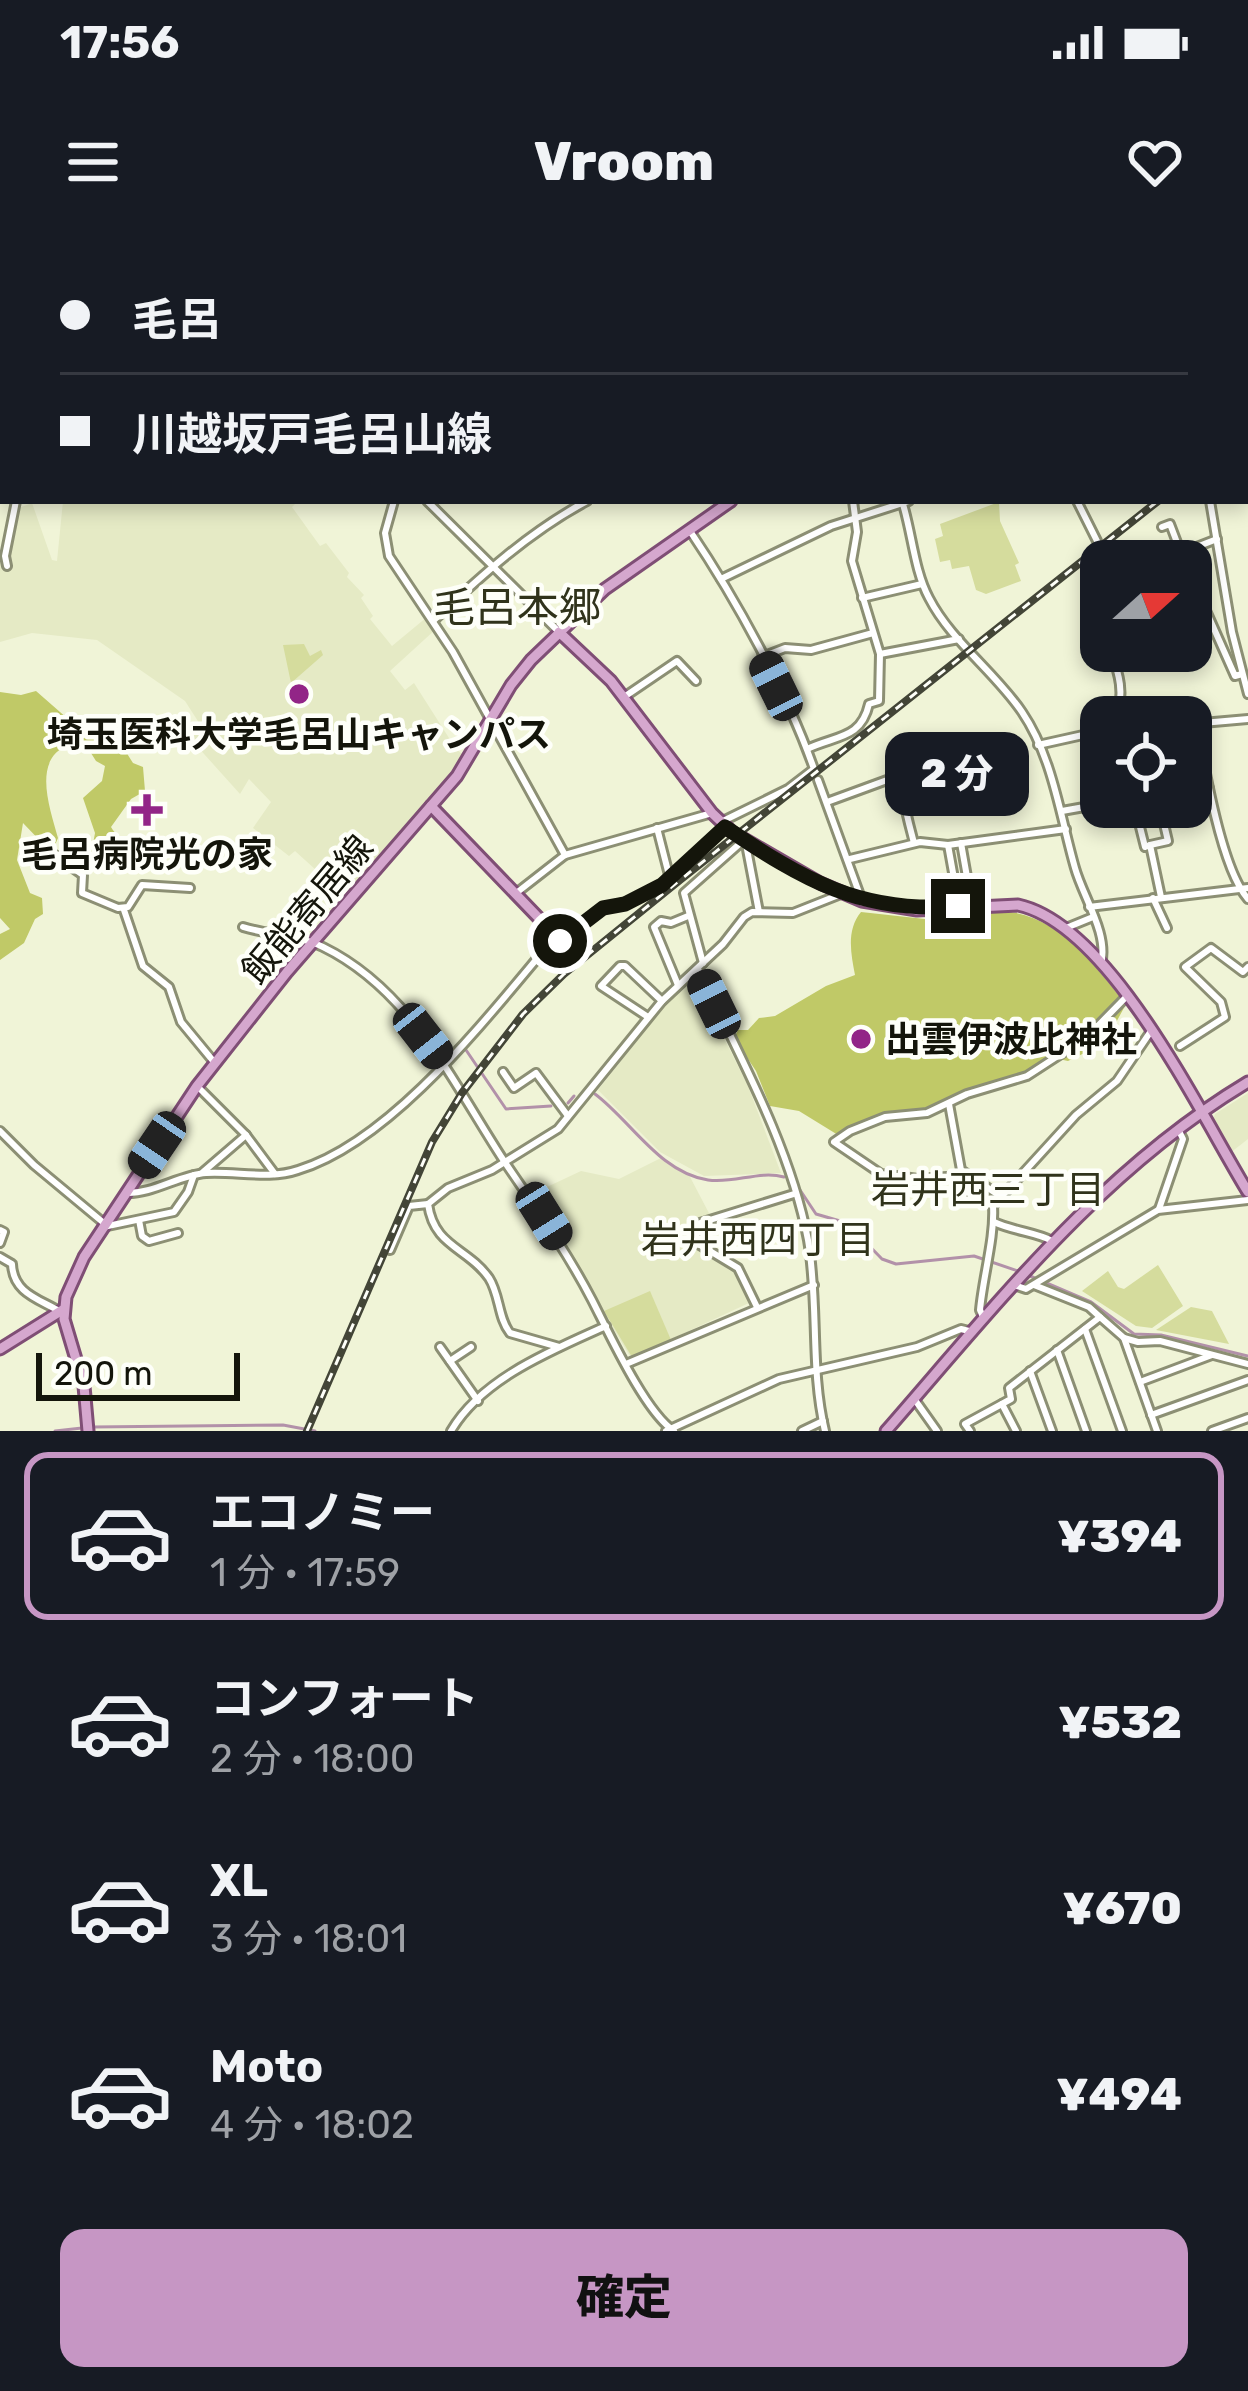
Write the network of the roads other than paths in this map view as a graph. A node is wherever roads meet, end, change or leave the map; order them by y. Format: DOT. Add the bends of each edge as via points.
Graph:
graph roads {
  1 [pos="15,504"];
  2 [pos="393,504"];
  3 [pos="430,504"];
  4 [pos="559,504"];
  5 [pos="582,504"];
  6 [pos="726,504"];
  7 [pos="854,504"];
  8 [pos="898,504"];
  9 [pos="905,504"];
  10 [pos="1078,504"];
  11 [pos="1211,504"];
  12 [pos="565,513"];
  13 [pos="856,517"];
  14 [pos="1162,527"];
  15 [pos="688,528"];
  16 [pos="1217,539"];
  17 [pos="1096,540"];
  18 [pos="1176,540"];
  19 [pos="1212,542"];
  20 [pos="8,566"];
  21 [pos="492,566"];
  22 [pos="722,580"];
  23 [pos="922,584"];
  24 [pos="862,598"];
  25 [pos="434,621"];
  26 [pos="1212,627"];
  27 [pos="559,632"];
  28 [pos="873,633"];
  29 [pos="960,639"];
  30 [pos="880,654"];
  31 [pos="762,658"];
  32 [pos="1242,674"];
  33 [pos="696,681"];
  34 [pos="1248,694"];
  35 [pos="624,697"];
  36 [pos="1248,719"];
  37 [pos="491,721"];
  38 [pos="1212,722"];
  39 [pos="1080,736"];
  40 [pos="1038,746"];
  41 [pos="807,749"];
  42 [pos="898,776"];
  43 [pos="818,780"];
  44 [pos="900,787"];
  45 [pos="1212,797"];
  46 [pos="826,802"];
  47 [pos="430,806"];
  48 [pos="1080,808"];
  49 [pos="1062,811"];
  50 [pos="719,821"];
  51 [pos="657,828"];
  52 [pos="1140,828"];
  53 [pos="1165,828"];
  54 [pos="1066,829"];
  55 [pos="745,839"];
  56 [pos="914,843"];
  57 [pos="962,843"];
  58 [pos="948,845"];
  59 [pos="1150,845"];
  60 [pos="49,851"];
  61 [pos="565,855"];
  62 [pos="850,860"];
  63 [pos="670,879"];
  64 [pos="190,888"];
  65 [pos="1244,888"];
  66 [pos="515,894"];
  67 [pos="842,894"];
  68 [pos="1157,898"];
  69 [pos="1248,899"];
  70 [pos="862,901"];
  71 [pos="972,905"];
  72 [pos="958,906"];
  73 [pos="1090,907"];
  74 [pos="124,910"];
  75 [pos="759,912"];
  76 [pos="688,916"];
  77 [pos="1094,917"];
  78 [pos="243,927"];
  79 [pos="1066,928"];
  80 [pos="1167,928"];
  81 [pos="556,936"];
  82 [pos="312,943"];
  83 [pos="1101,964"];
  84 [pos="701,966"];
  85 [pos="1248,967"];
  86 [pos="677,985"];
  87 [pos="1128,995"];
  88 [pos="662,1001"];
  89 [pos="649,1018"];
  90 [pos="1151,1031"];
  91 [pos="1180,1046"];
  92 [pos="214,1062"];
  93 [pos="445,1064"];
  94 [pos="503,1072"];
  95 [pos="1248,1082"];
  96 [pos="197,1086"];
  97 [pos="950,1104"];
  98 [pos="1200,1112"];
  99 [pos="568,1116"];
  100 [pos="1177,1128"];
  101 [pos="0,1131"];
  102 [pos="245,1135"];
  103 [pos="505,1162"];
  104 [pos="198,1174"];
  105 [pos="275,1174"];
  106 [pos="794,1192"];
  107 [pos="1247,1192"];
  108 [pos="125,1193"];
  109 [pos="1000,1196"];
  110 [pos="428,1204"];
  111 [pos="993,1207"];
  112 [pos="1158,1210"];
  113 [pos="139,1220"];
  114 [pos="994,1222"];
  115 [pos="104,1226"];
  116 [pos="0,1230"];
  117 [pos="178,1233"];
  118 [pos="1052,1241"];
  119 [pos="0,1244"];
  120 [pos="391,1250"];
  121 [pos="0,1257"];
  122 [pos="814,1285"];
  123 [pos="1014,1285"];
  124 [pos="1034,1285"];
  125 [pos="757,1307"];
  126 [pos="62,1310"];
  127 [pos="1100,1317"];
  128 [pos="984,1319"];
  129 [pos="606,1326"];
  130 [pos="1085,1329"];
  131 [pos="973,1332"];
  132 [pos="1124,1337"];
  133 [pos="440,1347"];
  134 [pos="471,1347"];
  135 [pos="559,1347"];
  136 [pos="0,1349"];
  137 [pos="1058,1350"];
  138 [pos="1216,1354"];
  139 [pos="450,1361"];
  140 [pos="626,1364"];
  141 [pos="1248,1364"];
  142 [pos="818,1370"];
  143 [pos="1030,1371"];
  144 [pos="1248,1380"];
  145 [pos="1140,1382"];
  146 [pos="914,1399"];
  147 [pos="478,1401"];
  148 [pos="1002,1404"];
  149 [pos="1151,1415"];
  150 [pos="1248,1418"];
  151 [pos="823,1421"];
  152 [pos="670,1430"];
  153 [pos="1153,1430"];
  154 [pos="88,1431"];
  155 [pos="451,1431"];
  156 [pos="802,1431"];
  157 [pos="825,1431"];
  158 [pos="886,1431"];
  159 [pos="937,1431"];
  160 [pos="970,1431"];
  161 [pos="1016,1431"];
  162 [pos="1052,1431"];
  163 [pos="1086,1431"];
  164 [pos="1122,1431"];
  165 [pos="1212,1431"];
  1 -- 20 [label="street"];
  2 -- 25 [label="street" via="384,545"];
  3 -- 21 [label="street"];
  4 -- 12 [label="street"];
  5 -- 12 [label="street"];
  6 -- 15 [label="main road, 飯能寄居線"];
  7 -- 13 [label="street"];
  8 -- 13 [label="street"];
  9 -- 23 [label="street"];
  10 -- 17 [label="street"];
  11 -- 16 [label="street"];
  12 -- 21 [label="street"];
  13 -- 22 [label="street"];
  13 -- 24 [label="street" via="852,561"];
  14 -- 18 [label="street" via="1170,524"];
  15 -- 22 [label="street"];
  15 -- 27 [label="main road, 飯能寄居線"];
  16 -- 19 [label="street"];
  16 -- 32 [label="street"];
  21 -- 25 [label="street"];
  21 -- 27 [label="street"];
  22 -- 31 [label="street"];
  23 -- 24 [label="street"];
  23 -- 29 [label="street"];
  24 -- 28 [label="street"];
  25 -- 37 [label="street"];
  26 -- 32 [label="street" via="1235,676"];
  27 -- 35 [label="main road"];
  27 -- 37 [label="main road, 飯能寄居線" via="517,677"];
  28 -- 30 [label="street"];
  28 -- 31 [label="street"];
  29 -- 30 [label="street"];
  29 -- 40 [label="street" via="1019,708"];
  30 -- 41 [label="street" via="879,701 869,704 864,723"];
  31 -- 41 [label="street"];
  32 -- 34 [label="street"];
  33 -- 35 [label="street" via="677,661"];
  35 -- 50 [label="main road"];
  36 -- 38 [label="street"];
  37 -- 47 [label="main road, 飯能寄居線"];
  37 -- 61 [label="street"];
  39 -- 40 [label="street"];
  40 -- 49 [label="street"];
  41 -- 50 [label="street" via="814,769"];
  42 -- 44 [label="street"];
  42 -- 44 [label="street" via="896,763 960,754 964,778"];
  42 -- 46 [label="street"];
  43 -- 46 [label="street"];
  44 -- 56 [label="street"];
  45 -- 65 [label="street"];
  46 -- 62 [label="street"];
  47 -- 66 [label="main road"];
  47 -- 82 [label="main road, 飯能寄居線"];
  48 -- 49 [label="street"];
  49 -- 54 [label="street"];
  50 -- 51 [label="street"];
  50 -- 55 [label="main road"];
  50 -- 63 [label="street"];
  51 -- 61 [label="street"];
  51 -- 63 [label="street"];
  52 -- 59 [label="street"];
  53 -- 59 [label="street" via="1168,841"];
  54 -- 57 [label="street"];
  54 -- 73 [label="street"];
  55 -- 67 [label="main road"];
  55 -- 75 [label="street"];
  55 -- 76 [label="street" via="685,891"];
  56 -- 58 [label="street"];
  56 -- 62 [label="street"];
  57 -- 58 [label="street"];
  57 -- 71 [label="street"];
  58 -- 72 [label="street"];
  59 -- 68 [label="street"];
  60 -- 74 [label="street" via="82,875 82,893"];
  61 -- 66 [label="street"];
  62 -- 70 [label="street"];
  63 -- 81 [label="street" via="603,908 560,941"];
  64 -- 74 [label="street" via="142,885"];
  65 -- 68 [label="street"];
  65 -- 69 [label="street"];
  66 -- 81 [label="main road"];
  67 -- 70 [label="main road"];
  67 -- 75 [label="street" via="793,913"];
  68 -- 73 [label="street"];
  68 -- 80 [label="street"];
  70 -- 72 [label="main road" via="916,910"];
  71 -- 72 [label="main road"];
  71 -- 79 [label="main road" via="1032,908"];
  73 -- 77 [label="street"];
  74 -- 92 [label="street" via="143,966 169,987 181,1022"];
  75 -- 84 [label="street" via="744,916"];
  76 -- 84 [label="street"];
  76 -- 86 [label="street" via="654,927"];
  77 -- 79 [label="street"];
  77 -- 83 [label="street"];
  78 -- 82 [label="street"];
  79 -- 83 [label="main road"];
  81 -- 93 [label="street"];
  82 -- 92 [label="main road, 飯能寄居線"];
  82 -- 93 [label="street" via="381,986"];
  83 -- 87 [label="main road"];
  84 -- 86 [label="street"];
  84 -- 106 [label="street"];
  85 -- 91 [label="street" via="1243,972 1211,948 1185,967 1221,1002 1225,1017"];
  86 -- 88 [label="street"];
  87 -- 90 [label="main road"];
  87 -- 97 [label="street" via="1048,1065"];
  88 -- 89 [label="street"];
  88 -- 89 [label="street" via="625,966 601,986"];
  89 -- 99 [label="street"];
  90 -- 98 [label="main road"];
  90 -- 109 [label="street" via="1117,1081"];
  92 -- 96 [label="main road, 飯能寄居線"];
  93 -- 103 [label="street"];
  93 -- 105 [label="street" via="375,1129 305,1168"];
  94 -- 99 [label="street" via="514,1088 536,1073"];
  95 -- 98 [label="main road"];
  96 -- 102 [label="street"];
  96 -- 108 [label="main road, 飯能寄居線"];
  97 -- 109 [label="street" via="961,1170"];
  97 -- 111 [label="street" via="885,1117 834,1142 880,1174 961,1176 966,1192"];
  98 -- 100 [label="main road"];
  98 -- 107 [label="main road"];
  99 -- 103 [label="street"];
  100 -- 112 [label="street" via="1183,1139"];
  100 -- 118 [label="main road"];
  101 -- 115 [label="street"];
  102 -- 104 [label="street"];
  102 -- 105 [label="street"];
  103 -- 110 [label="street"];
  103 -- 129 [label="street"];
  104 -- 105 [label="street"];
  104 -- 108 [label="street"];
  104 -- 113 [label="street" via="174,1212"];
  106 -- 122 [label="street"];
  106 -- 125 [label="street" via="693,1229 700,1245 738,1268"];
  107 -- 112 [label="street"];
  108 -- 115 [label="main road, 飯能寄居線"];
  109 -- 111 [label="street"];
  110 -- 120 [label="street" via="409,1206"];
  110 -- 135 [label="street" via="436,1234 484,1270 510,1334"];
  111 -- 114 [label="street"];
  112 -- 124 [label="street"];
  113 -- 115 [label="street"];
  113 -- 117 [label="street" via="149,1241"];
  114 -- 118 [label="street"];
  114 -- 128 [label="street"];
  115 -- 126 [label="main road, 飯能寄居線"];
  116 -- 119 [label="street"];
  118 -- 123 [label="main road"];
  121 -- 126 [label="street" via="33,1300"];
  122 -- 125 [label="street"];
  122 -- 142 [label="street"];
  123 -- 124 [label="street"];
  123 -- 128 [label="main road"];
  124 -- 127 [label="street"];
  125 -- 140 [label="street"];
  126 -- 136 [label="main road"];
  126 -- 154 [label="main road"];
  127 -- 130 [label="street"];
  127 -- 132 [label="street"];
  128 -- 131 [label="main road"];
  129 -- 135 [label="street"];
  129 -- 140 [label="street"];
  130 -- 137 [label="street"];
  130 -- 164 [label="street"];
  131 -- 142 [label="street"];
  131 -- 146 [label="main road"];
  132 -- 138 [label="street"];
  132 -- 145 [label="street"];
  133 -- 139 [label="street"];
  134 -- 139 [label="street"];
  135 -- 147 [label="street"];
  137 -- 143 [label="street"];
  137 -- 163 [label="street"];
  138 -- 141 [label="street"];
  138 -- 145 [label="street"];
  139 -- 147 [label="street"];
  140 -- 152 [label="street"];
  142 -- 151 [label="street"];
  142 -- 152 [label="street" via="752,1389"];
  143 -- 148 [label="street"];
  143 -- 162 [label="street"];
  144 -- 149 [label="street"];
  145 -- 149 [label="street"];
  146 -- 158 [label="main road"];
  146 -- 159 [label="street"];
  147 -- 155 [label="street"];
  148 -- 160 [label="street" via="964,1424"];
  148 -- 161 [label="street"];
  149 -- 153 [label="street"];
  150 -- 165 [label="street"];
  151 -- 156 [label="street"];
  151 -- 157 [label="street"];
}
